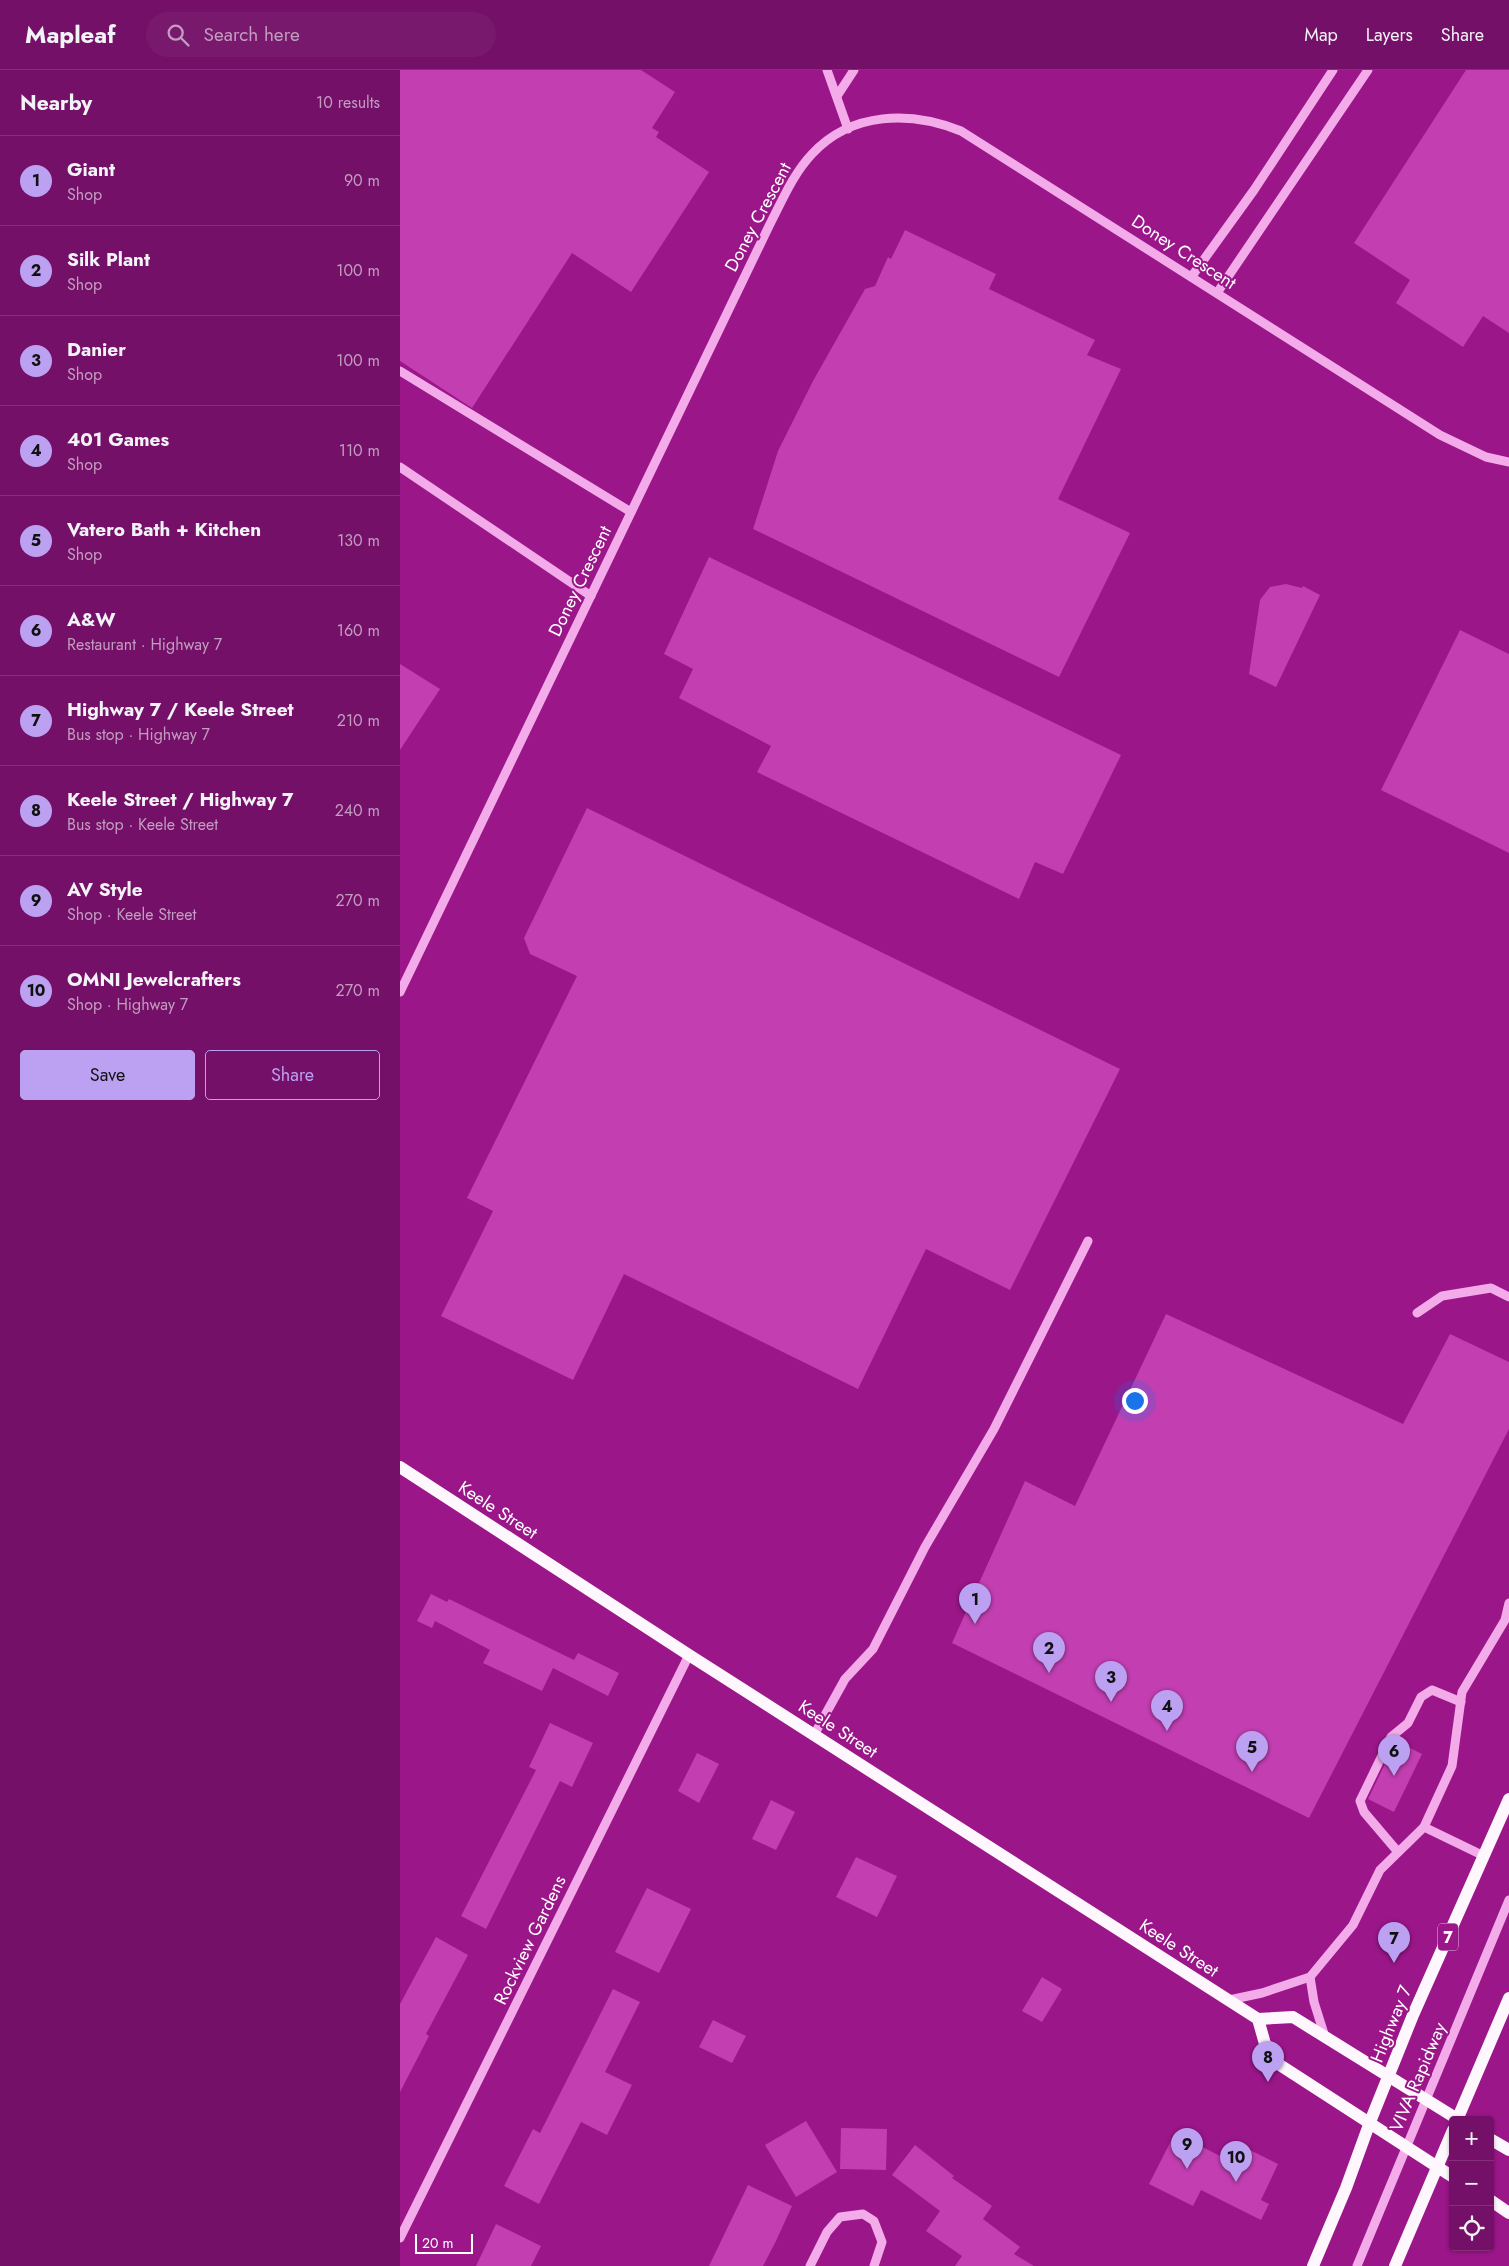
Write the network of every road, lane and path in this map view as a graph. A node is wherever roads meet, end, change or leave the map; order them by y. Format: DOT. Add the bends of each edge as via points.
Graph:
graph roads {
  1 [pos="827,70"];
  2 [pos="854,70"];
  3 [pos="1333,70"];
  4 [pos="1368,70"];
  5 [pos="837,96"];
  6 [pos="848,129"];
  7 [pos="1192,276"];
  8 [pos="1217,293"];
  9 [pos="400,371"];
  10 [pos="1509,462"];
  11 [pos="400,467"];
  12 [pos="631,512"];
  13 [pos="591,596"];
  14 [pos="400,992"];
  15 [pos="1088,1242"];
  16 [pos="1509,1297"];
  17 [pos="1416,1313"];
  18 [pos="400,1467"];
  19 [pos="1509,1603"];
  20 [pos="689,1655"];
  21 [pos="1461,1702"];
  22 [pos="814,1735"];
  23 [pos="1509,1798"];
  24 [pos="1424,1827"];
  25 [pos="1398,1852"];
  26 [pos="1484,1856"];
  27 [pos="1509,1900"];
  28 [pos="1310,1977"];
  29 [pos="1509,1998"];
  30 [pos="1229,2000"];
  31 [pos="1258,2019"];
  32 [pos="1325,2037"];
  33 [pos="1389,2077"];
  34 [pos="1426,2099"];
  35 [pos="1452,2116"];
  36 [pos="1460,2116"];
  37 [pos="1370,2122"];
  38 [pos="1449,2139"];
  39 [pos="1494,2141"];
  40 [pos="1406,2147"];
  41 [pos="1509,2150"];
  42 [pos="1436,2167"];
  43 [pos="1449,2175"];
  44 [pos="1494,2203"];
  45 [pos="1509,2212"];
  46 [pos="400,2238"];
  47 [pos="810,2266"];
  48 [pos="874,2266"];
  49 [pos="1313,2266"];
  50 [pos="1356,2266"];
  51 [pos="1395,2266"];
  1 -- 5 [label="street"];
  2 -- 5 [label="street"];
  3 -- 7 [label="street" via="1254,190"];
  4 -- 8 [label="street"];
  5 -- 6 [label="street"];
  6 -- 7 [label="street, Doney Crescent" via="879,118 900,117 922,119 961,131"];
  6 -- 12 [label="street, Doney Crescent" via="827,140 812,154 788,188"];
  7 -- 8 [label="street, Doney Crescent"];
  8 -- 10 [label="street, Doney Crescent" via="1440,435 1486,457"];
  9 -- 12 [label="street"];
  11 -- 13 [label="street"];
  12 -- 13 [label="street, Doney Crescent"];
  13 -- 14 [label="street, Doney Crescent"];
  15 -- 22 [label="street" via="994,1429 872,1649 845,1679"];
  16 -- 17 [label="street" via="1491,1288 1442,1296"];
  18 -- 20 [label="main road, Keele Street"];
  19 -- 21 [label="street" via="1505,1620 1462,1692"];
  20 -- 22 [label="main road, Keele Street"];
  20 -- 46 [label="street, Rockview Gardens"];
  21 -- 24 [label="street" via="1452,1766"];
  21 -- 25 [label="street" via="1432,1690 1421,1697 1408,1722 1391,1737 1360,1800 1364,1812"];
  22 -- 30 [label="main road, Keele Street"];
  23 -- 26 [label="main road, Highway 7 / 7"];
  24 -- 25 [label="street"];
  24 -- 26 [label="street"];
  25 -- 28 [label="street" via="1380,1870 1353,1924"];
  26 -- 33 [label="main road, Highway 7 / 7"];
  27 -- 34 [label="street, VIVA Rapidway"];
  28 -- 30 [label="street"];
  28 -- 32 [label="street"];
  29 -- 36 [label="main road"];
  30 -- 31 [label="main road, Keele Street"];
  31 -- 32 [label="main road" via="1293,2017"];
  31 -- 37 [label="main road" via="1269,2058"];
  32 -- 33 [label="main road"];
  33 -- 34 [label="main road"];
  33 -- 37 [label="main road, Highway 7 / 7"];
  34 -- 35 [label="main road"];
  34 -- 40 [label="street, VIVA Rapidway"];
  37 -- 40 [label="main road"];
  37 -- 49 [label="main road, Highway 7 / 7"];
  38 -- 42 [label="main road"];
  39 -- 41 [label="main road"];
  40 -- 42 [label="main road"];
  40 -- 50 [label="street, VIVA Rapidway"];
  42 -- 43 [label="main road"];
  42 -- 51 [label="main road"];
  44 -- 45 [label="main road"];
  47 -- 48 [label="street" via="827,2232 840,2217 863,2214 874,2221 882,2242"];
}
